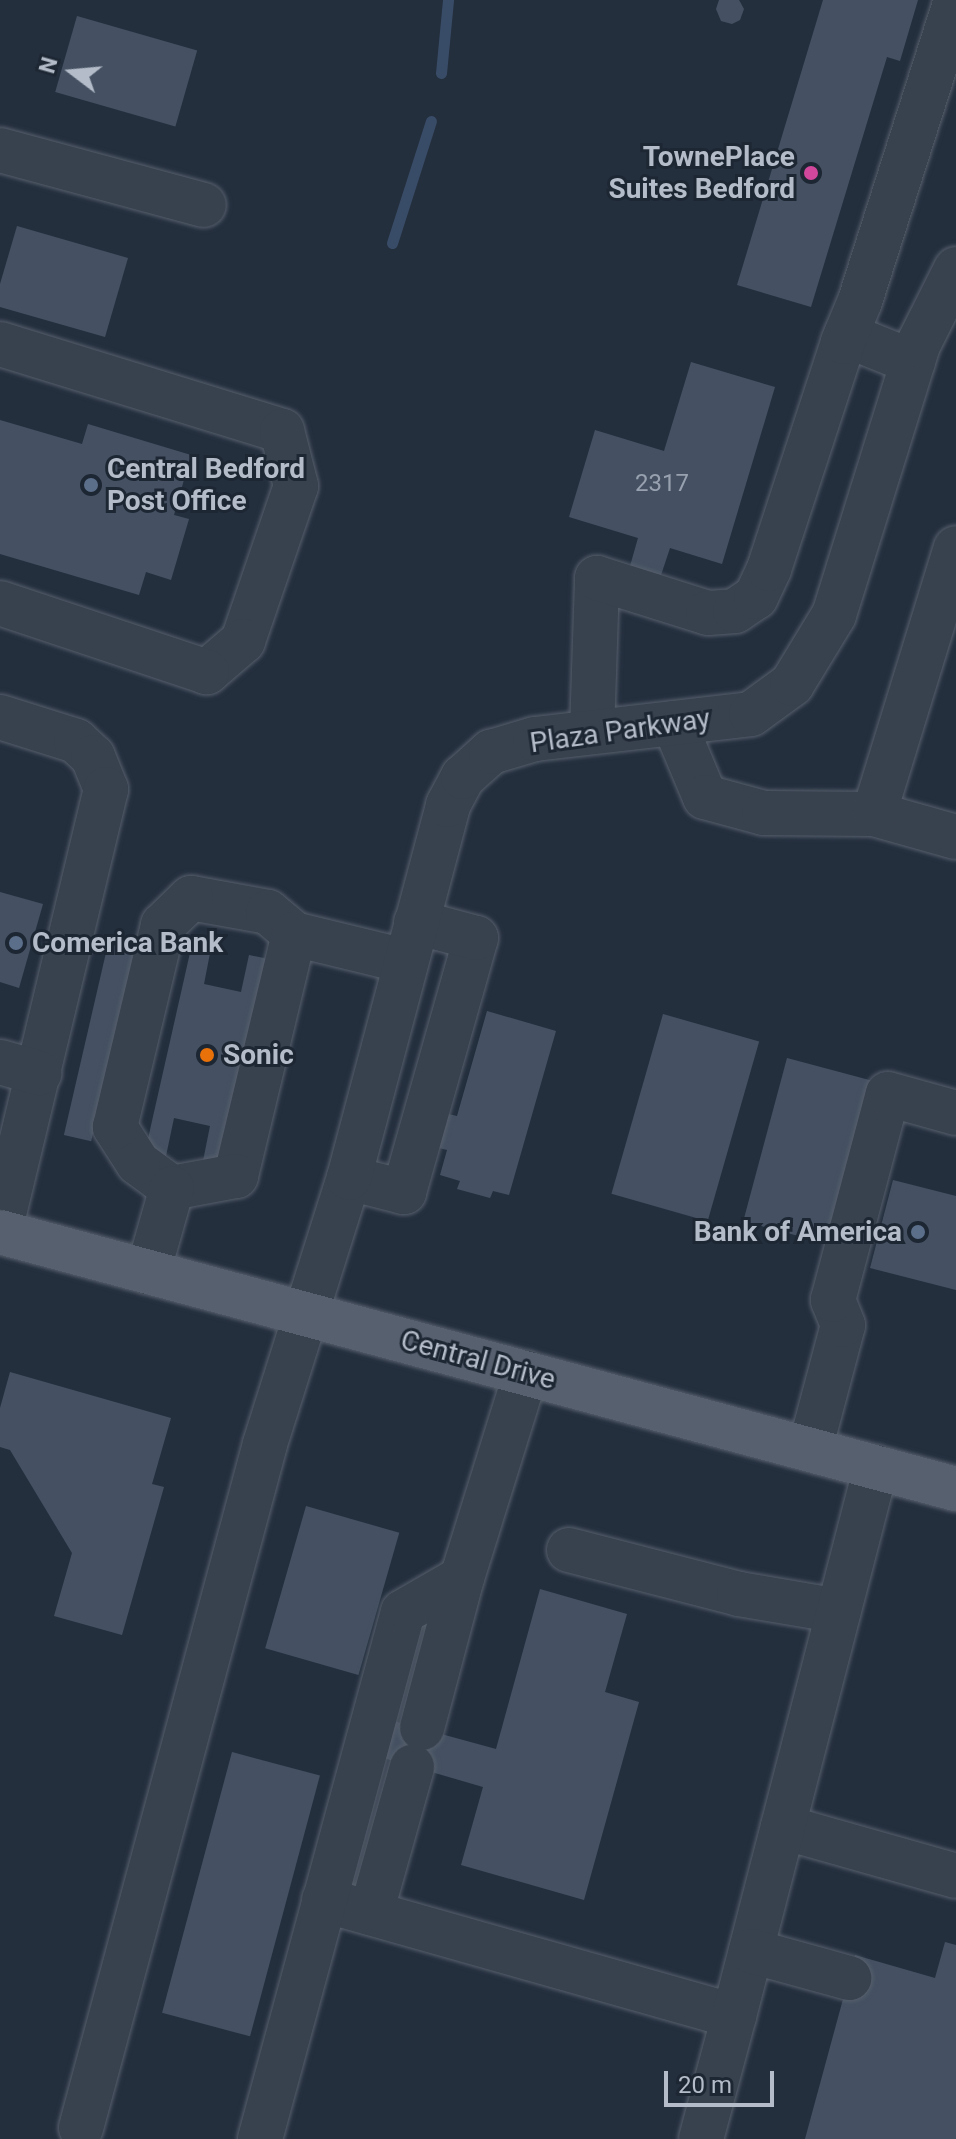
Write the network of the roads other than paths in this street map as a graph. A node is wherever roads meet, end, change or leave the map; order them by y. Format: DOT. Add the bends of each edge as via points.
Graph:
graph roads {
  1 [pos="956,1"];
  2 [pos="0,150"];
  3 [pos="204,205"];
  4 [pos="952,284"];
  5 [pos="846,335"];
  6 [pos="0,344"];
  7 [pos="913,362"];
  8 [pos="956,548"];
  9 [pos="0,603"];
  10 [pos="0,717"];
  11 [pos="674,723"];
  12 [pos="592,732"];
  13 [pos="874,814"];
  14 [pos="956,837"];
  15 [pos="294,934"];
  16 [pos="410,942"];
  17 [pos="19,1068"];
  18 [pos="956,1113"];
  19 [pos="349,1178"];
  20 [pos="172,1188"];
  21 [pos="0,1232"];
  22 [pos="148,1272"];
  23 [pos="306,1314"];
  24 [pos="526,1373"];
  25 [pos="810,1449"];
  26 [pos="876,1467"];
  27 [pos="956,1489"];
  28 [pos="569,1550"];
  29 [pos="462,1578"];
  30 [pos="839,1611"];
  31 [pos="783,1827"];
  32 [pos="956,1876"];
  33 [pos="324,1900"];
  34 [pos="371,1913"];
  35 [pos="751,1951"];
  36 [pos="849,1978"];
  37 [pos="734,2016"];
  38 [pos="81,2128"];
  39 [pos="260,2139"];
  40 [pos="701,2139"];
  1 -- 5 [label="street"];
  2 -- 3 [label="street"];
  4 -- 7 [label="street, Plaza Parkway"];
  5 -- 7 [label="street"];
  5 -- 12 [label="street" via="756,597 735,611 708,613 597,578"];
  6 -- 9 [label="street" via="282,431 296,486 243,641 207,672"];
  7 -- 11 [label="street, Plaza Parkway" via="834,615 792,684 751,714"];
  8 -- 13 [label="street"];
  10 -- 17 [label="street" via="76,741 93,757 106,789"];
  11 -- 12 [label="street, Plaza Parkway"];
  11 -- 13 [label="street" via="705,797 764,813"];
  12 -- 16 [label="street, Plaza Parkway" via="535,739 491,752 463,777 448,805"];
  13 -- 14 [label="street"];
  15 -- 16 [label="street"];
  15 -- 20 [label="street" via="236,1176"];
  15 -- 20 [label="street" via="268,912 191,898 163,925 115,1127 138,1163"];
  16 -- 19 [label="street, Plaza Parkway"];
  16 -- 19 [label="street" via="476,938 404,1192"];
  17 -- 21 [label="street"];
  18 -- 25 [label="street" via="888,1094 833,1300 843,1325"];
  19 -- 23 [label="street, Plaza Parkway"];
  20 -- 22 [label="street"];
  21 -- 22 [label="main road, Central Drive"];
  22 -- 23 [label="main road, Central Drive"];
  23 -- 24 [label="main road, Central Drive"];
  23 -- 38 [label="street, Plaza Parkway" via="261,1460"];
  24 -- 25 [label="main road, Central Drive"];
  24 -- 29 [label="street"];
  25 -- 26 [label="main road, Central Drive"];
  26 -- 27 [label="main road, Central Drive"];
  26 -- 30 [label="street"];
  28 -- 30 [label="street" via="739,1594"];
  29 -- 33 [label="street" via="403,1612"];
  29 -- 34 [label="street"];
  30 -- 31 [label="street"];
  31 -- 32 [label="street"];
  31 -- 35 [label="street"];
  33 -- 34 [label="street"];
  33 -- 39 [label="street"];
  34 -- 37 [label="street"];
  35 -- 36 [label="street"];
  35 -- 37 [label="street"];
  37 -- 40 [label="street"];
}
